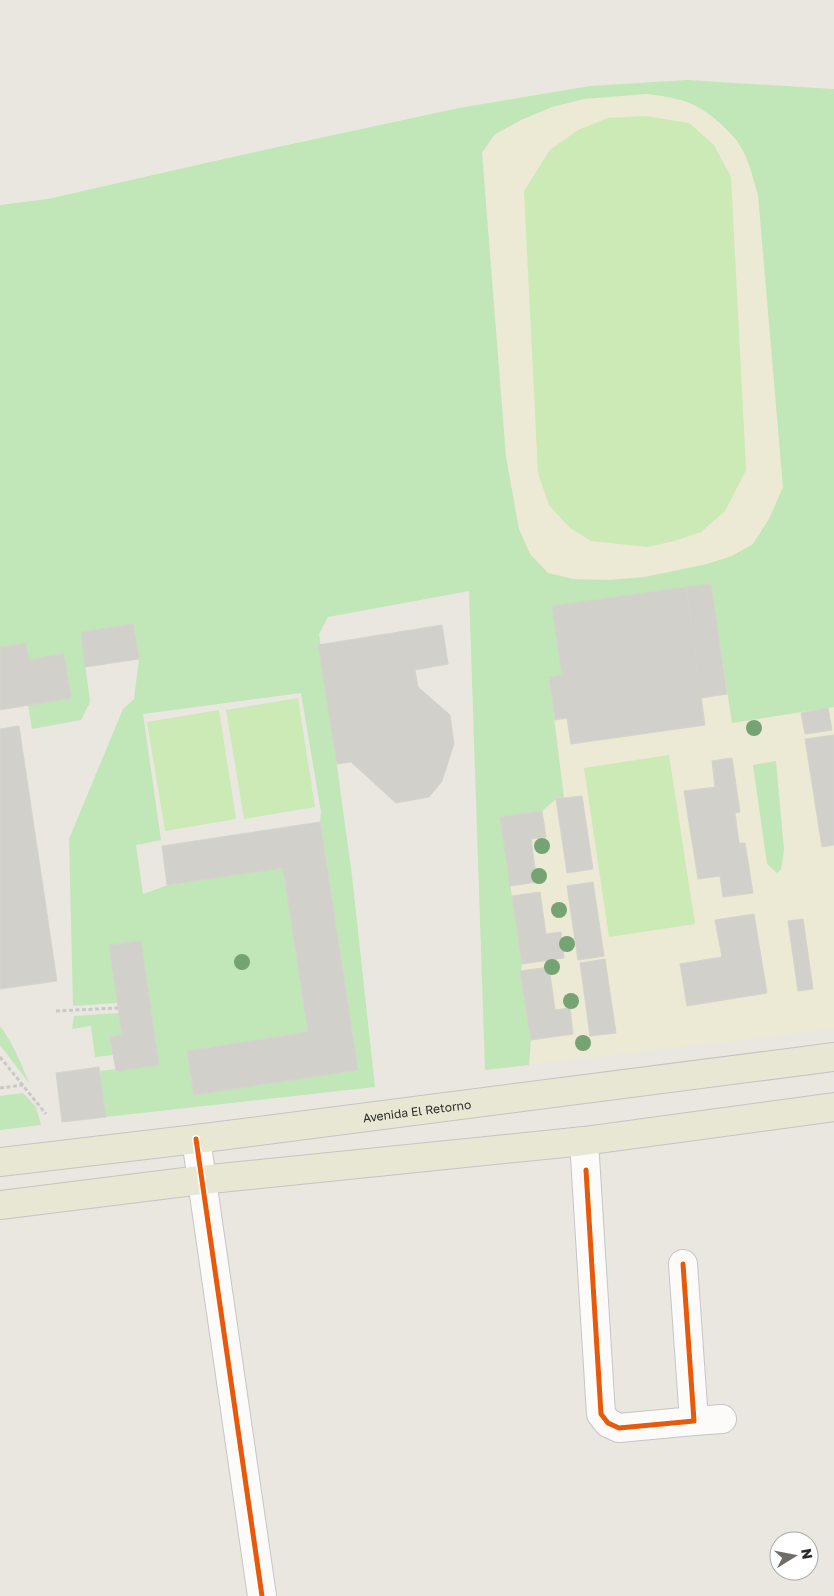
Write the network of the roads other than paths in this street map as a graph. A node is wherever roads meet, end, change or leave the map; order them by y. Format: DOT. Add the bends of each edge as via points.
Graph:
graph roads {
  1 [pos="834,1057"];
  2 [pos="834,1107"];
  3 [pos="196,1139"];
  4 [pos="584,1140"];
  5 [pos="0,1162"];
  6 [pos="201,1180"];
  7 [pos="0,1205"];
  8 [pos="683,1264"];
  9 [pos="722,1419"];
  10 [pos="694,1421"];
  11 [pos="262,1596"];
  1 -- 3 [label="main road, Avenida El Retorno"];
  2 -- 4 [label="main road"];
  3 -- 5 [label="main road, Avenida El Retorno"];
  3 -- 6 [label="street"];
  4 -- 6 [label="main road"];
  4 -- 10 [label="street" via="602,1414 608,1423 619,1428"];
  6 -- 7 [label="main road"];
  6 -- 11 [label="street"];
  8 -- 10 [label="street"];
  9 -- 10 [label="street"];
}
